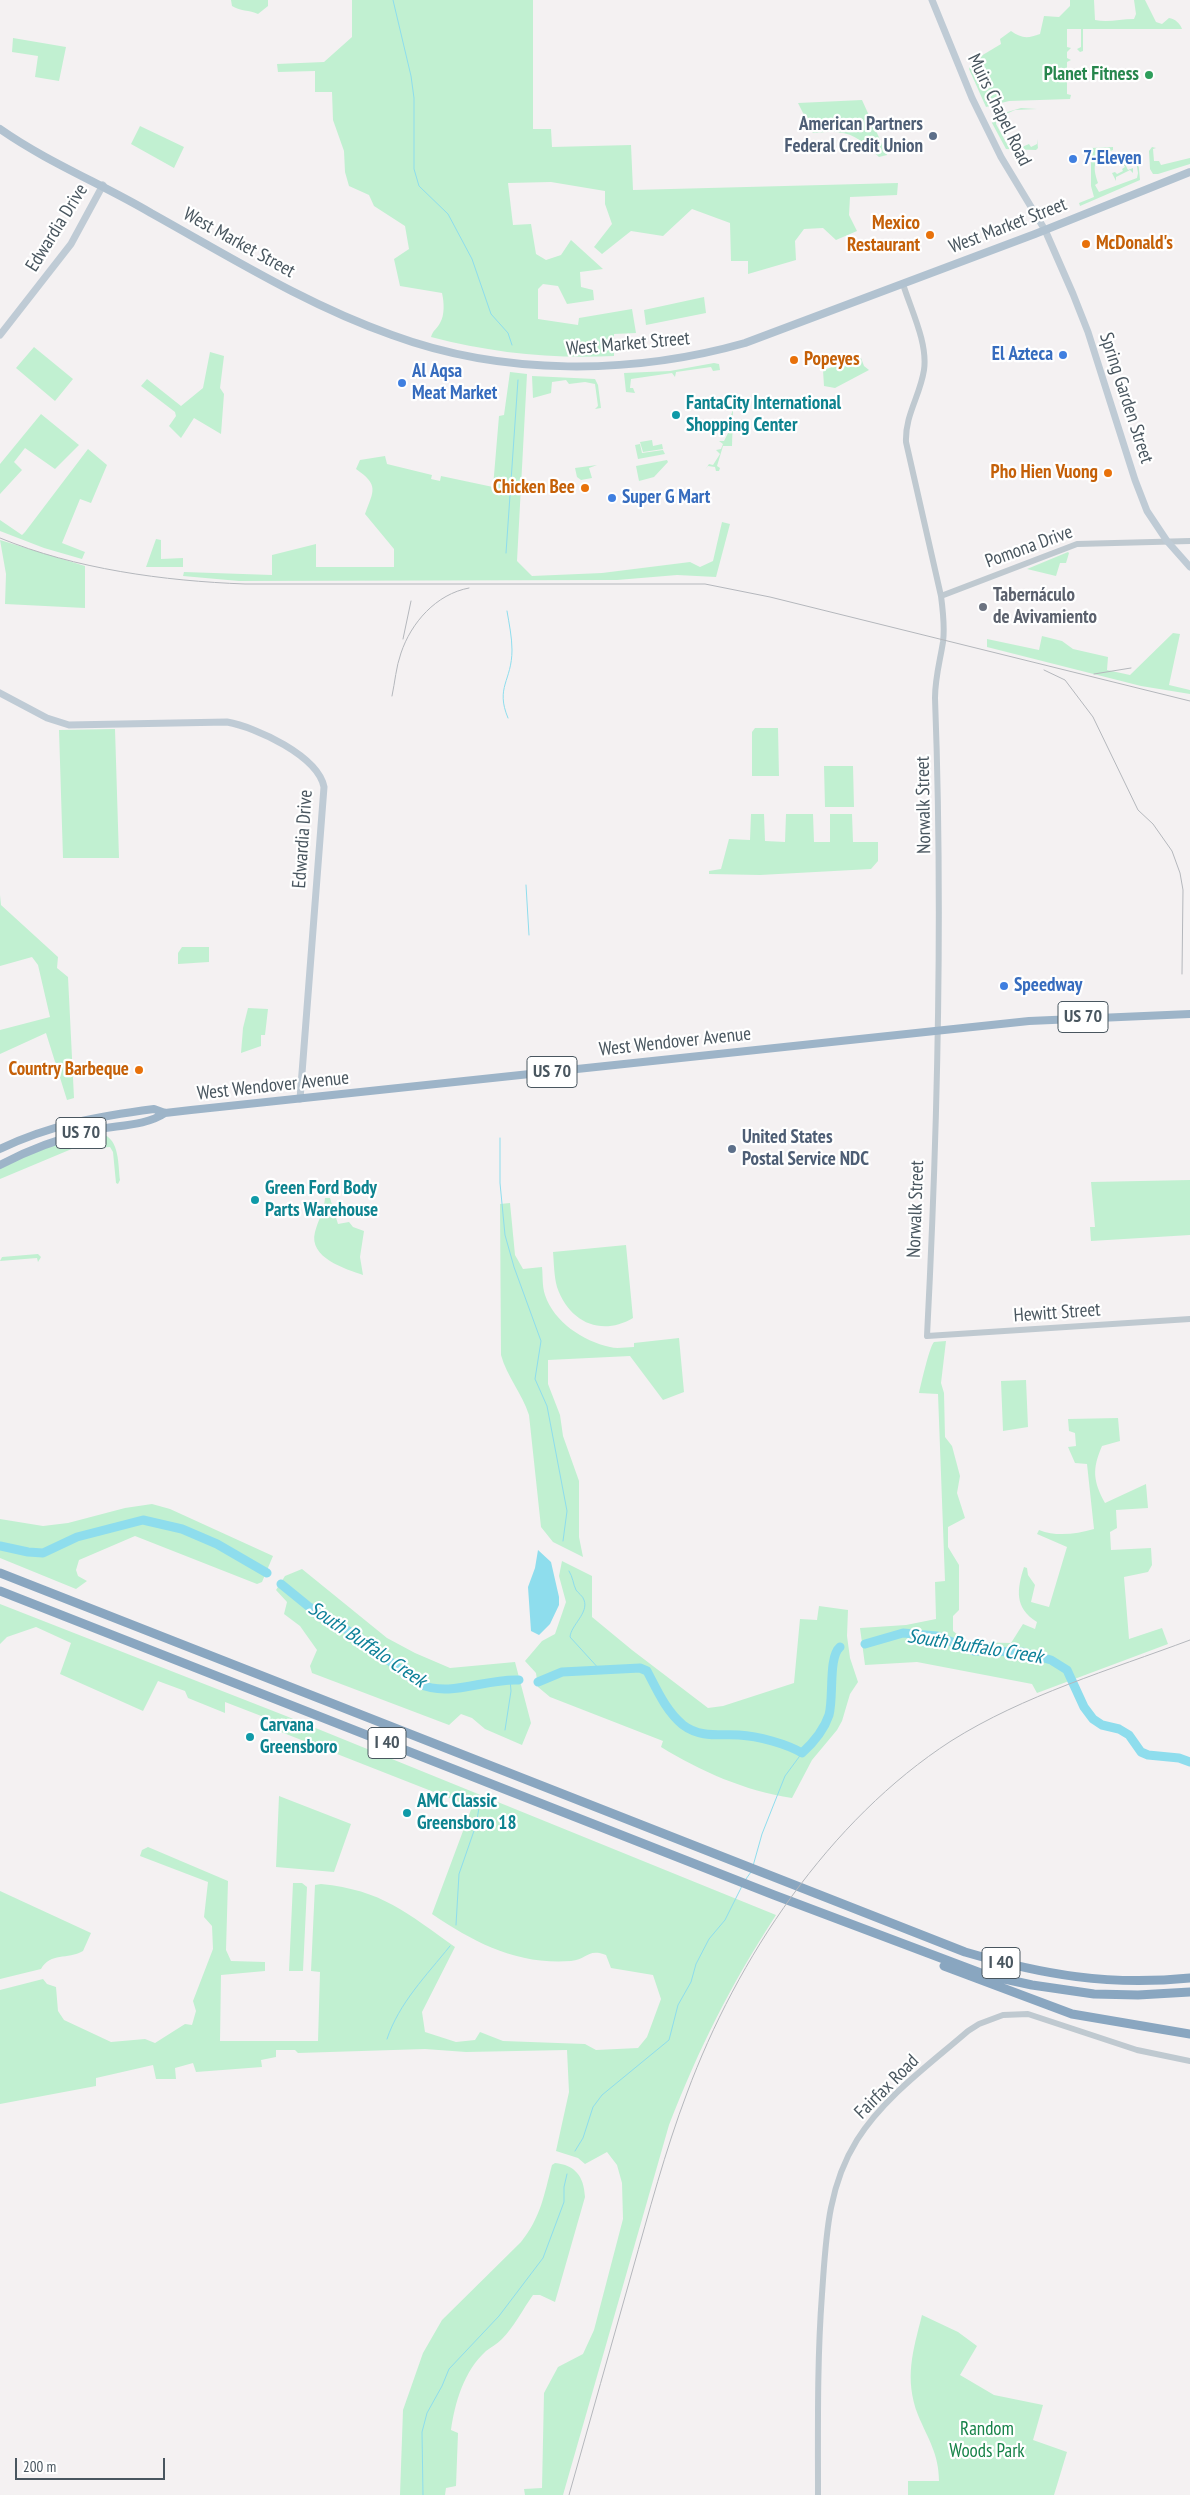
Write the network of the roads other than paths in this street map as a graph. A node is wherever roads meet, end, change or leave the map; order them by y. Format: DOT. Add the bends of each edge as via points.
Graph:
graph roads {
  1 [pos="932,0"];
  2 [pos="0,129"];
  3 [pos="1190,172"];
  4 [pos="103,185"];
  5 [pos="1045,230"];
  6 [pos="903,284"];
  7 [pos="0,335"];
  8 [pos="1167,541"];
  9 [pos="1190,541"];
  10 [pos="1190,564"];
  11 [pos="941,596"];
  12 [pos="0,693"];
  13 [pos="1190,1014"];
  14 [pos="938,1030"];
  15 [pos="300,1099"];
  16 [pos="165,1113"];
  17 [pos="0,1149"];
  18 [pos="0,1165"];
  19 [pos="1190,1320"];
  20 [pos="927,1336"];
  21 [pos="0,1574"];
  22 [pos="0,1591"];
  23 [pos="838,1920"];
  24 [pos="1190,1973"];
  25 [pos="1190,1978"];
  26 [pos="1144,1981"];
  27 [pos="1190,1992"];
  28 [pos="1190,2034"];
  29 [pos="1190,2061"];
  30 [pos="818,2495"];
  1 -- 5 [label="main road, Muirs Chapel Road" via="1000,157"];
  2 -- 4 [label="main road, West Market Street"];
  3 -- 5 [label="main road, West Market Street"];
  4 -- 6 [label="main road, West Market Street" via="310,301 392,336 462,355 555,367 644,364 720,350 775,333"];
  4 -- 7 [label="main road, Edwardia Drive" via="67,250"];
  5 -- 6 [label="main road, West Market Street"];
  5 -- 8 [label="main road, Spring Garden Street" via="1088,332 1137,486 1147,511"];
  6 -- 11 [label="street, Norwalk Street" via="921,342 924,365 907,420 906,442"];
  8 -- 9 [label="street, Pomona Drive"];
  8 -- 10 [label="main road, Spring Garden Street"];
  8 -- 11 [label="street, Pomona Drive" via="1077,544"];
  11 -- 14 [label="street, Norwalk Street" via="943,641 935,681 940,881"];
  12 -- 15 [label="main road, Edwardia Drive" via="47,718 70,725 227,722 244,725 306,760 317,770 324,787"];
  13 -- 14 [label="highway, West Wendover Avenue / US 70" via="1076,1017"];
  14 -- 15 [label="highway, West Wendover Avenue / US 70"];
  14 -- 20 [label="street, Norwalk Street"];
  15 -- 16 [label="highway, West Wendover Avenue / US 70"];
  16 -- 17 [label="highway, West Wendover Avenue / US 70" via="154,1109 78,1121 39,1132"];
  16 -- 18 [label="highway, West Wendover Avenue / US 70" via="155,1119 104,1128 50,1143"];
  19 -- 20 [label="street, Hewitt Street"];
  21 -- 26 [label="highway, I 40" via="965,1952 1008,1965 1072,1977"];
  22 -- 23 [label="highway, I 40"];
  23 -- 27 [label="highway, I 40" via="986,1975 1032,1985 1101,1994"];
  23 -- 28 [label="highway" via="890,1945 1072,2014"];
  24 -- 26 [label="highway"];
  25 -- 26 [label="highway, I 40"];
  29 -- 30 [label="street, Fairfax Road" via="1137,2050 1034,2015 1003,2016 968,2031 870,2123 839,2174 828,2214 819,2340"];
}
